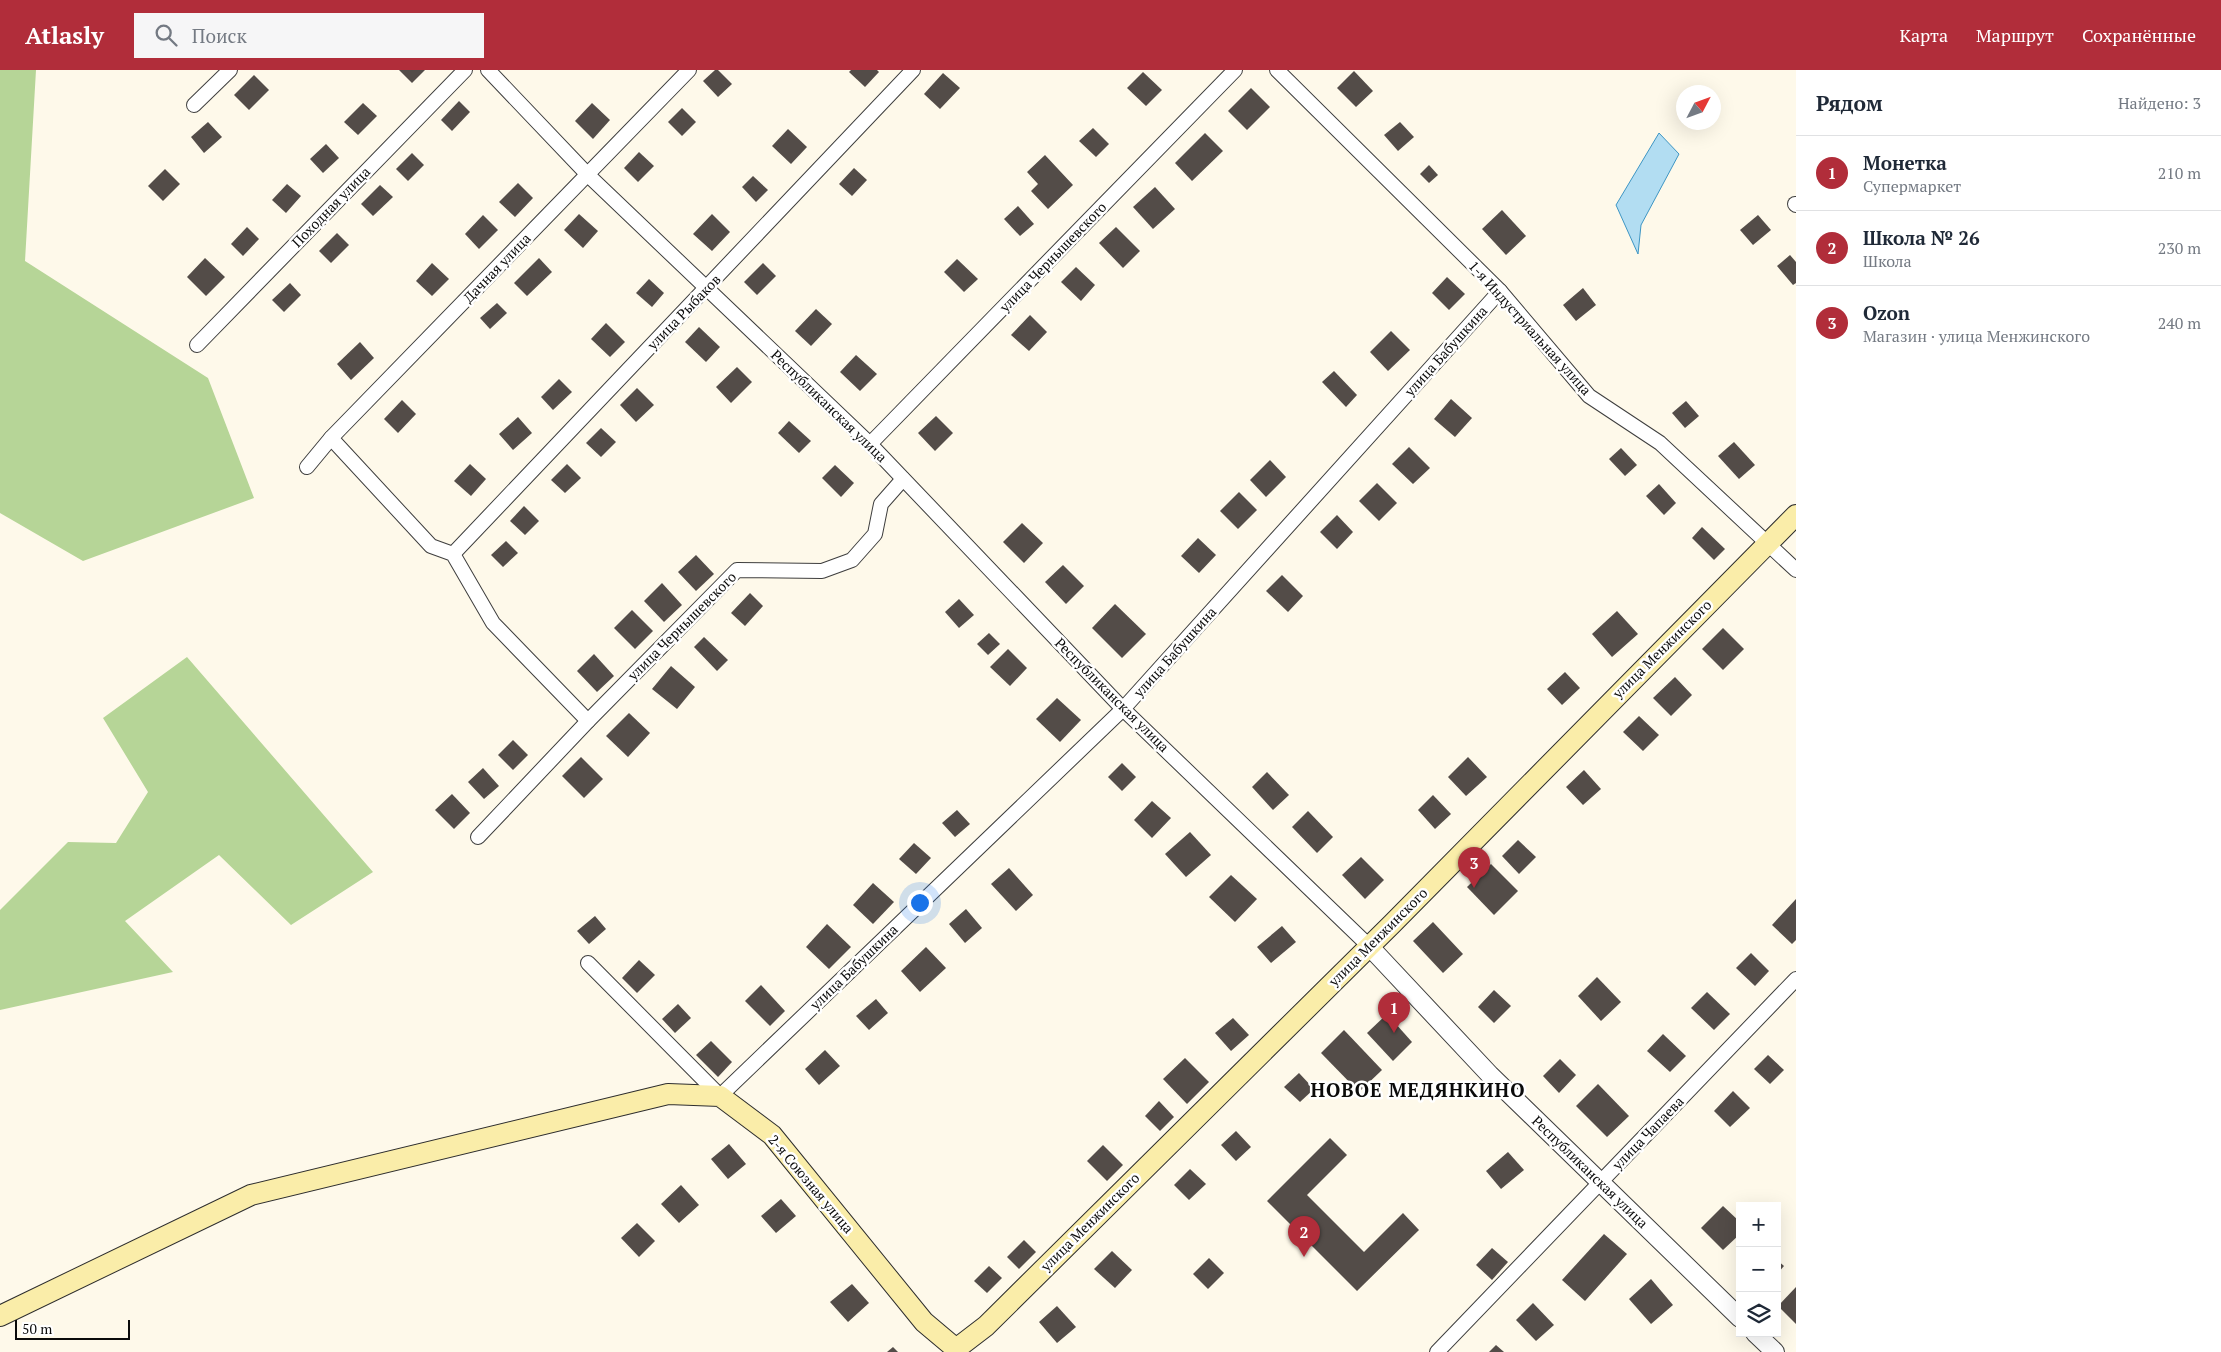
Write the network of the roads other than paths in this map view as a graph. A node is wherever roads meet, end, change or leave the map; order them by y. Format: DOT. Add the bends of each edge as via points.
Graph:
graph roads {
  1 [pos="230,70"];
  2 [pos="465,70"];
  3 [pos="488,70"];
  4 [pos="689,70"];
  5 [pos="914,70"];
  6 [pos="1235,70"];
  7 [pos="1277,70"];
  8 [pos="194,105"];
  9 [pos="588,175"];
  10 [pos="706,289"];
  11 [pos="1500,291"];
  12 [pos="197,344"];
  13 [pos="331,438"];
  14 [pos="870,444"];
  15 [pos="307,467"];
  16 [pos="903,479"];
  17 [pos="1796,514"];
  18 [pos="1768,542"];
  19 [pos="453,554"];
  20 [pos="1796,570"];
  21 [pos="1123,709"];
  22 [pos="588,721"];
  23 [pos="478,837"];
  24 [pos="1368,946"];
  25 [pos="588,963"];
  26 [pos="1796,979"];
  27 [pos="720,1096"];
  28 [pos="1600,1183"];
  29 [pos="1736,1314"];
  30 [pos="0,1316"];
  31 [pos="1760,1337"];
  32 [pos="955,1351"];
  33 [pos="1437,1352"];
  34 [pos="1775,1352"];
  1 -- 8 [label="street"];
  2 -- 12 [label="street, Походная улица"];
  3 -- 9 [label="street, Республиканская улица"];
  4 -- 9 [label="street, Дачная улица"];
  5 -- 10 [label="street, улица Рыбаков"];
  6 -- 14 [label="street, улица Чернышевского"];
  7 -- 11 [label="street, 1-я Индустриальная улица"];
  9 -- 10 [label="street, Республиканская улица"];
  9 -- 13 [label="street, Дачная улица"];
  10 -- 14 [label="street, Республиканская улица"];
  10 -- 19 [label="street, улица Рыбаков"];
  11 -- 18 [label="street, 1-я Индустриальная улица" via="1588,396 1660,443"];
  11 -- 21 [label="street, улица Бабушкина"];
  13 -- 15 [label="street, Дачная улица"];
  13 -- 19 [label="street" via="431,546"];
  14 -- 16 [label="street, Республиканская улица"];
  16 -- 21 [label="street, Республиканская улица"];
  16 -- 22 [label="street, улица Чернышевского" via="881,504 875,534 852,560 822,571 737,570"];
  17 -- 18 [label="main road, улица Менжинского"];
  18 -- 20 [label="street, 1-я Индустриальная улица"];
  18 -- 24 [label="main road, улица Менжинского"];
  19 -- 22 [label="street" via="493,623"];
  21 -- 24 [label="street, Республиканская улица"];
  21 -- 27 [label="street, улица Бабушкина"];
  22 -- 23 [label="street, улица Чернышевского"];
  24 -- 28 [label="street, Республиканская улица" via="1490,1075"];
  24 -- 32 [label="main road, улица Менжинского" via="986,1326"];
  25 -- 27 [label="street, 2-я Союзная улица"];
  26 -- 28 [label="street, улица Чапаева"];
  27 -- 30 [label="main road" via="668,1094 252,1195"];
  27 -- 32 [label="main road, 2-я Союзная улица" via="772,1135 924,1322"];
  28 -- 29 [label="street, Республиканская улица"];
  28 -- 33 [label="street, улица Чапаева"];
  31 -- 34 [label="street"];
}
